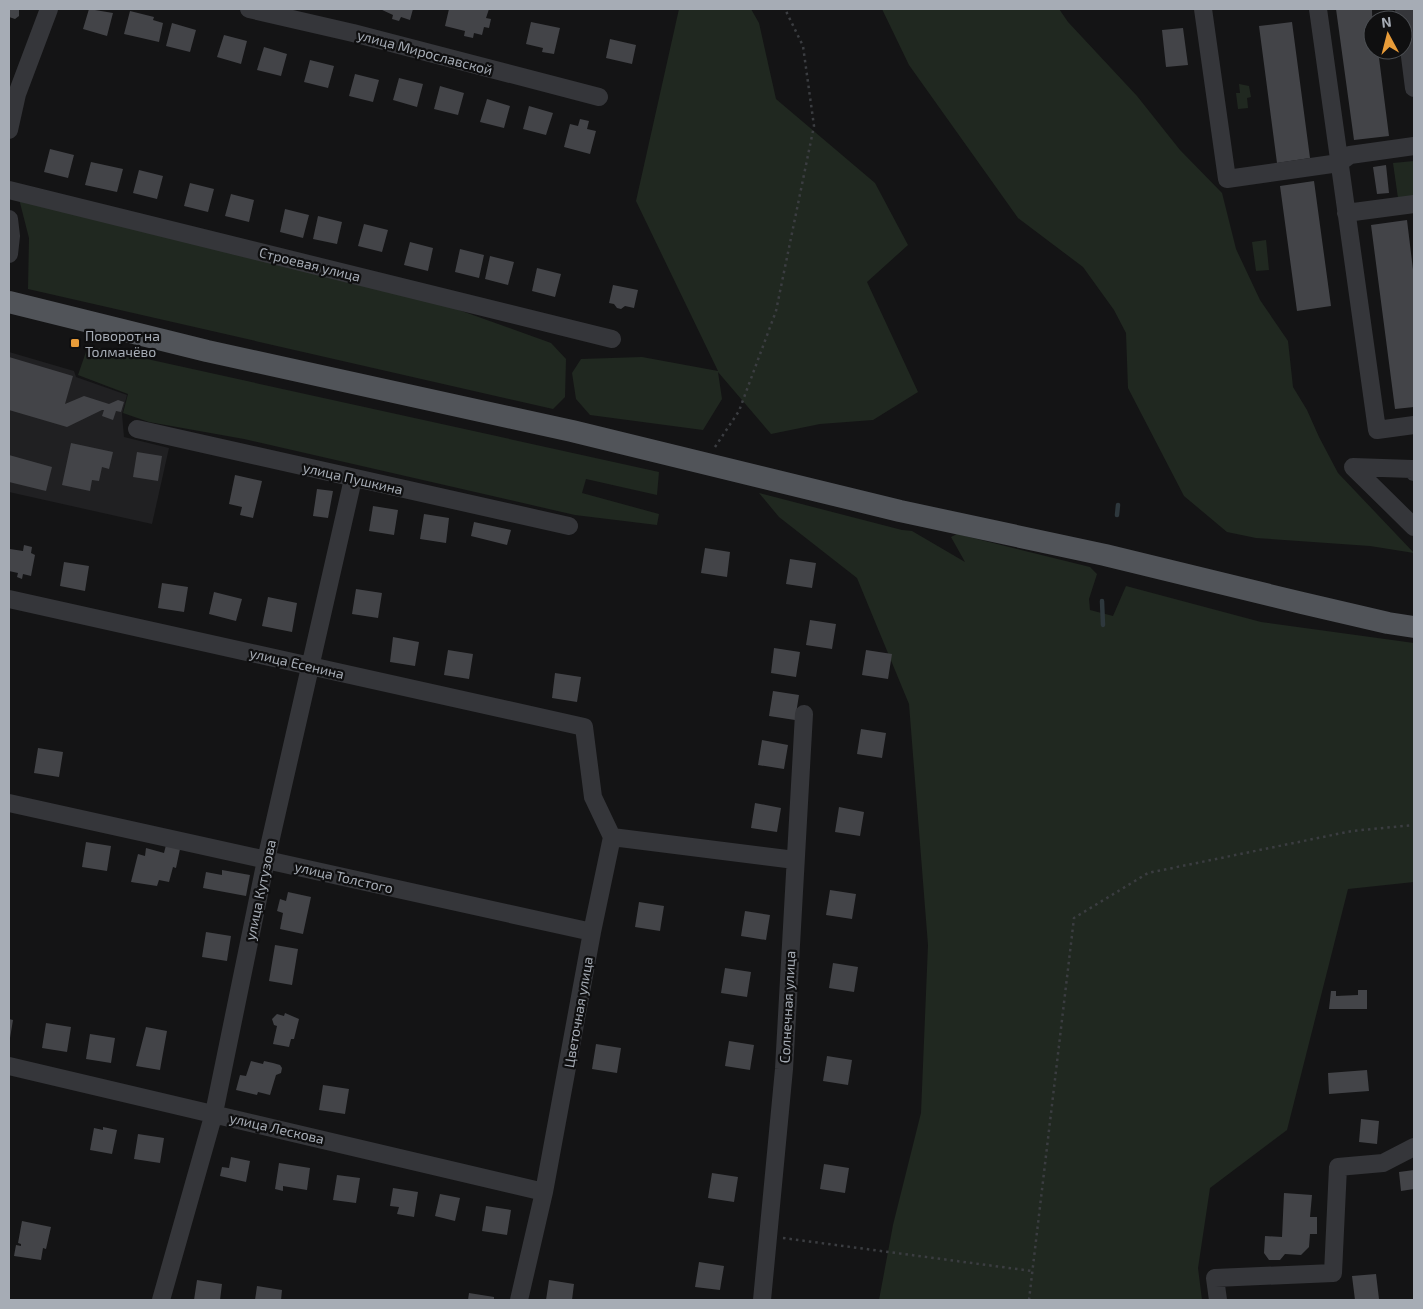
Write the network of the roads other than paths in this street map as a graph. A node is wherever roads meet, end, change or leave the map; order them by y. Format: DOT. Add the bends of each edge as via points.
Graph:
graph roads {
  1 [pos="49,9"];
  2 [pos="249,9"];
  3 [pos="1203,9"];
  4 [pos="1318,9"];
  5 [pos="1404,9"];
  6 [pos="1414,88"];
  7 [pos="599,97"];
  8 [pos="9,130"];
  9 [pos="1414,146"];
  10 [pos="1339,164"];
  11 [pos="9,190"];
  12 [pos="1414,204"];
  13 [pos="1346,213"];
  14 [pos="9,219"];
  15 [pos="9,254"];
  16 [pos="9,302"];
  17 [pos="612,339"];
  18 [pos="1414,425"];
  19 [pos="137,429"];
  20 [pos="1414,472"];
  21 [pos="353,479"];
  22 [pos="569,526"];
  23 [pos="1414,527"];
  24 [pos="9,599"];
  25 [pos="1414,626"];
  26 [pos="311,666"];
  27 [pos="804,714"];
  28 [pos="9,803"];
  29 [pos="612,837"];
  30 [pos="266,860"];
  31 [pos="795,860"];
  32 [pos="592,932"];
  33 [pos="9,1066"];
  34 [pos="214,1113"];
  35 [pos="1414,1147"];
  36 [pos="544,1192"];
  37 [pos="161,1300"];
  38 [pos="519,1300"];
  39 [pos="762,1300"];
  40 [pos="1218,1300"];
  1 -- 8 [label="street" via="17,94"];
  2 -- 7 [label="street, улица Мирославской"];
  3 -- 10 [label="street" via="1227,179"];
  4 -- 10 [label="street"];
  5 -- 6 [label="street"];
  9 -- 10 [label="street" via="1350,155"];
  10 -- 13 [label="street"];
  11 -- 17 [label="street, Строевая улица"];
  12 -- 13 [label="street"];
  13 -- 18 [label="street" via="1377,430"];
  14 -- 15 [label="street"];
  16 -- 25 [label="main road" via="710,463 900,511 1105,555 1369,619"];
  19 -- 21 [label="street, улица Пушкина"];
  20 -- 23 [label="street" via="1412,469 1353,467"];
  21 -- 22 [label="street, улица Пушкина"];
  21 -- 26 [label="street, улица Кутузова"];
  24 -- 26 [label="street, улица Есенина"];
  26 -- 29 [label="street, улица Есенина" via="584,727 593,797"];
  26 -- 30 [label="street, улица Кутузова"];
  27 -- 31 [label="street, Солнечная улица"];
  28 -- 30 [label="street, улица Толстого"];
  29 -- 31 [label="street"];
  29 -- 32 [label="street, Цветочная улица"];
  30 -- 32 [label="street, улица Толстого"];
  30 -- 34 [label="street, улица Кутузова"];
  31 -- 39 [label="street, Солнечная улица" via="784,1069"];
  32 -- 36 [label="street, Цветочная улица"];
  33 -- 34 [label="street, улица Лескова"];
  34 -- 36 [label="street, улица Лескова"];
  34 -- 37 [label="street, улица Кутузова"];
  35 -- 40 [label="street" via="1383,1163 1338,1167 1333,1273 1215,1278"];
  36 -- 38 [label="street, Цветочная улица"];
}
